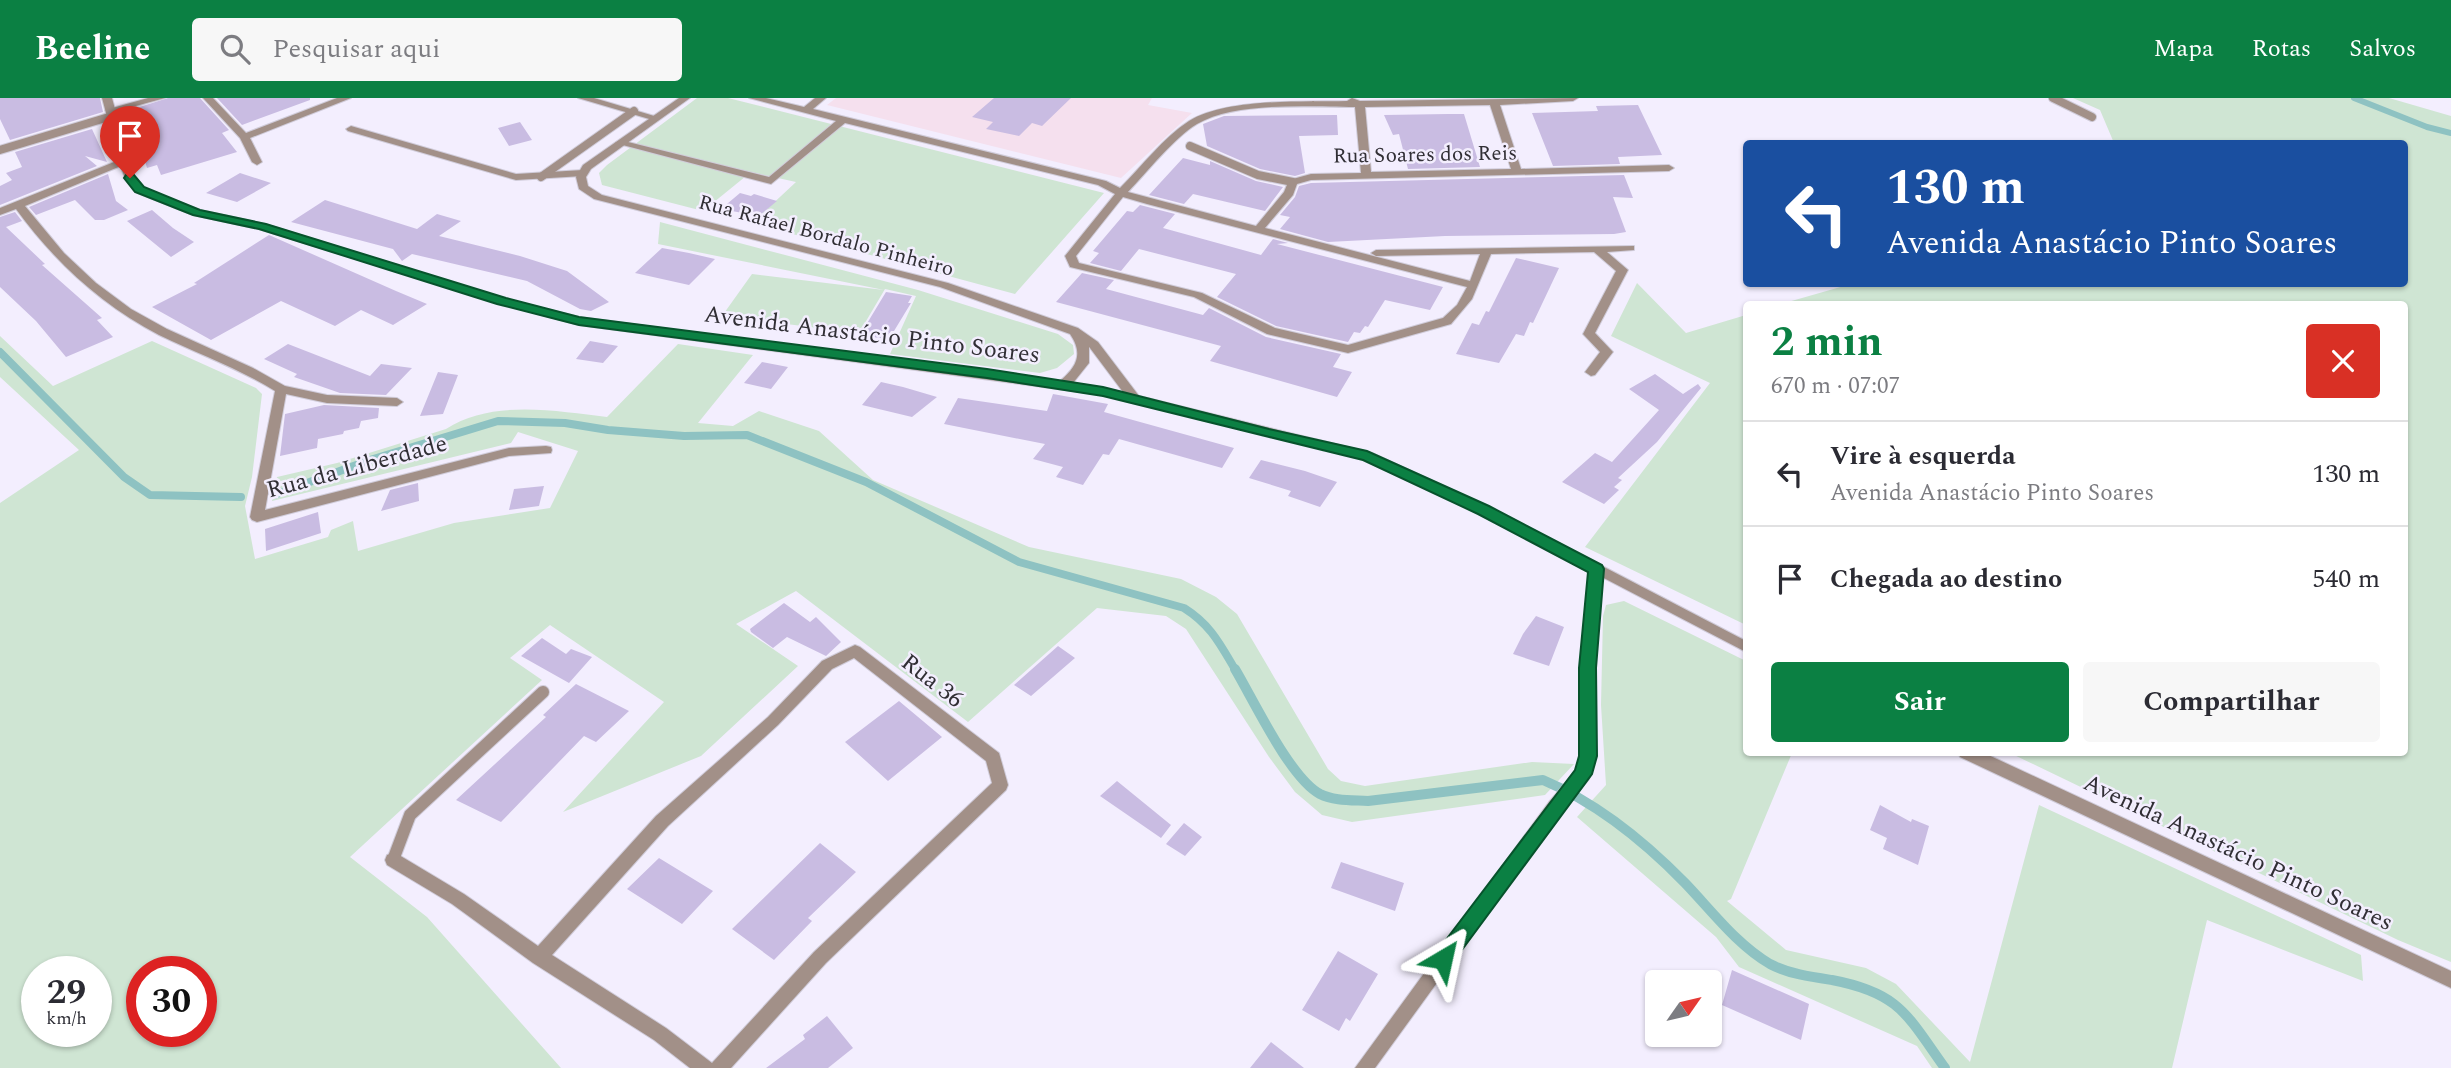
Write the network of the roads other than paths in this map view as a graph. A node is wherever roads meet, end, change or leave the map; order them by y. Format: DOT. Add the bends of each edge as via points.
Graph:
graph roads {
  1 [pos="160,98"];
  2 [pos="208,98"];
  3 [pos="346,98"];
  4 [pos="583,98"];
  5 [pos="685,98"];
  6 [pos="754,98"];
  7 [pos="821,98"];
  8 [pos="1345,98"];
  9 [pos="1573,98"];
  10 [pos="2053,98"];
  11 [pos="1475,100"];
  12 [pos="1494,102"];
  13 [pos="1360,104"];
  14 [pos="110,108"];
  15 [pos="634,111"];
  16 [pos="805,111"];
  17 [pos="2092,117"];
  18 [pos="656,118"];
  19 [pos="843,120"];
  20 [pos="351,128"];
  21 [pos="244,137"];
  22 [pos="620,143"];
  23 [pos="1189,146"];
  24 [pos="0,150"];
  25 [pos="124,161"];
  26 [pos="257,162"];
  27 [pos="1669,168"];
  28 [pos="583,173"];
  29 [pos="1517,173"];
  30 [pos="1366,176"];
  31 [pos="541,177"];
  32 [pos="1293,182"];
  33 [pos="1121,193"];
  34 [pos="18,204"];
  35 [pos="0,212"];
  36 [pos="1259,229"];
  37 [pos="1630,248"];
  38 [pos="1597,249"];
  39 [pos="1487,251"];
  40 [pos="1359,254"];
  41 [pos="1474,285"];
  42 [pos="1074,331"];
  43 [pos="1110,364"];
  44 [pos="1591,372"];
  45 [pos="1078,373"];
  46 [pos="1063,384"];
  47 [pos="281,389"];
  48 [pos="1094,390"];
  49 [pos="1135,399"];
  50 [pos="397,402"];
  51 [pos="546,450"];
  52 [pos="1596,569"];
  53 [pos="1743,645"];
  54 [pos="544,692"];
  55 [pos="1975,756"];
  56 [pos="393,860"];
  57 [pos="539,957"];
  58 [pos="2451,980"];
  59 [pos="705,1068"];
  60 [pos="719,1068"];
  61 [pos="1364,1068"];
  1 -- 14 [label="street"];
  2 -- 21 [label="street"];
  3 -- 21 [label="street"];
  4 -- 15 [label="street"];
  5 -- 18 [label="street"];
  6 -- 16 [label="street"];
  7 -- 16 [label="street"];
  8 -- 13 [label="street"];
  9 -- 12 [label="street"];
  10 -- 17 [label="lane"];
  11 -- 12 [label="street"];
  11 -- 13 [label="street"];
  12 -- 29 [label="street"];
  13 -- 30 [label="street"];
  13 -- 33 [label="street" via="1262,105 1217,113 1180,133"];
  14 -- 24 [label="lane"];
  14 -- 25 [label="street, Avenida Anastácio Pinto Soares"];
  15 -- 18 [label="street"];
  15 -- 31 [label="lane"];
  16 -- 19 [label="street"];
  18 -- 22 [label="street"];
  19 -- 22 [label="street" via="771,181"];
  19 -- 33 [label="street" via="1102,183"];
  20 -- 31 [label="street" via="516,177"];
  21 -- 26 [label="street"];
  22 -- 28 [label="street"];
  23 -- 32 [label="lane, Rua Soares dos Reis" via="1258,175"];
  25 -- 34 [label="street"];
  25 -- 46 [label="street, Avenida Anastácio Pinto Soares" via="139,190 197,213 261,226 579,321"];
  27 -- 29 [label="street, Rua Soares dos Reis"];
  28 -- 31 [label="street"];
  28 -- 42 [label="street, Rua Rafael Bordalo Pinheiro" via="583,187 598,197 944,285"];
  29 -- 30 [label="street, Rua Soares dos Reis"];
  30 -- 32 [label="street, Rua Soares dos Reis" via="1311,177"];
  32 -- 36 [label="street"];
  33 -- 36 [label="street"];
  33 -- 41 [label="street" via="1069,256 1074,265 1198,295 1271,331 1348,349 1447,321 1458,314"];
  34 -- 35 [label="street"];
  34 -- 47 [label="street" via="44,241 80,276 146,323"];
  36 -- 40 [label="street"];
  37 -- 38 [label="street"];
  38 -- 39 [label="street"];
  38 -- 44 [label="street" via="1622,270 1588,334 1607,352"];
  39 -- 40 [label="street"];
  39 -- 41 [label="street"];
  40 -- 41 [label="street"];
  42 -- 43 [label="street, Rua Rafael Bordalo Pinheiro"];
  42 -- 45 [label="street" via="1086,354"];
  43 -- 48 [label="street" via="1108,377"];
  43 -- 49 [label="street, Rua Rafael Bordalo Pinheiro"];
  45 -- 46 [label="street"];
  45 -- 48 [label="street"];
  46 -- 48 [label="street, Avenida Anastácio Pinto Soares"];
  47 -- 50 [label="street" via="327,399"];
  47 -- 51 [label="street, Rua da Liberdade" via="257,517 509,452"];
  48 -- 49 [label="street, Avenida Anastácio Pinto Soares"];
  49 -- 52 [label="street, Avenida Anastácio Pinto Soares" via="1367,456"];
  52 -- 53 [label="street, Avenida Anastácio Pinto Soares"];
  52 -- 61 [label="street" via="1587,668 1588,756 1583,774"];
  54 -- 56 [label="lane" via="410,815"];
  55 -- 58 [label="street, Avenida Anastácio Pinto Soares"];
  56 -- 57 [label="street"];
  57 -- 59 [label="street"];
  57 -- 60 [label="street, Rua 36" via="663,821 827,665 855,651 993,758 1000,785 816,962"];
}
